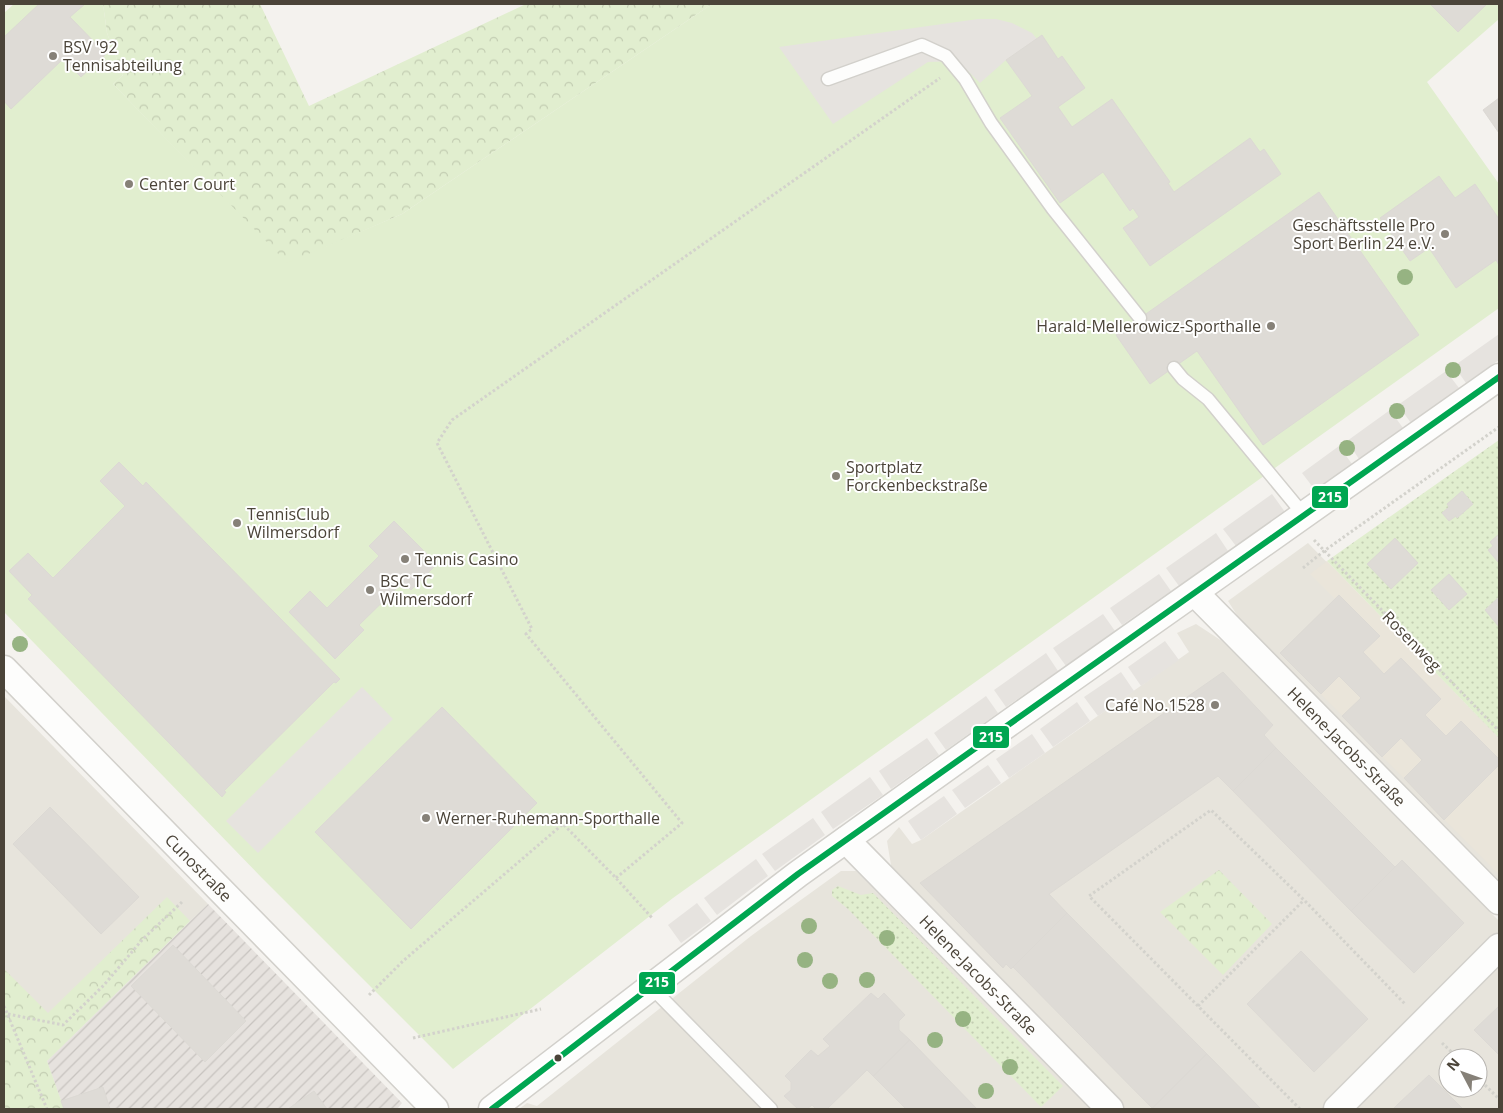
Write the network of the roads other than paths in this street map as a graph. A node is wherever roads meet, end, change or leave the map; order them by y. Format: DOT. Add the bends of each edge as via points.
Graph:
graph roads {
  1 [pos="828,80"];
  2 [pos="1140,318"];
  3 [pos="1174,368"];
  4 [pos="1499,377"];
  5 [pos="1304,515"];
  6 [pos="1195,593"];
  7 [pos="4,669"];
  8 [pos="846,840"];
  9 [pos="1499,901"];
  10 [pos="1499,947"];
  11 [pos="651,988"];
  12 [pos="435,1109"];
  13 [pos="492,1109"];
  14 [pos="771,1109"];
  15 [pos="1110,1109"];
  16 [pos="1337,1109"];
  1 -- 2 [label="lane" via="922,45 946,56 1053,209"];
  3 -- 5 [label="lane" via="1208,399"];
  4 -- 5 [label="street"];
  5 -- 6 [label="street"];
  6 -- 8 [label="street"];
  6 -- 9 [label="street, Helene-Jacobs-Straße"];
  7 -- 12 [label="street, Cunostraße"];
  8 -- 11 [label="street"];
  8 -- 15 [label="street, Helene-Jacobs-Straße"];
  10 -- 16 [label="street"];
  11 -- 13 [label="street"];
  11 -- 14 [label="lane"];
}
